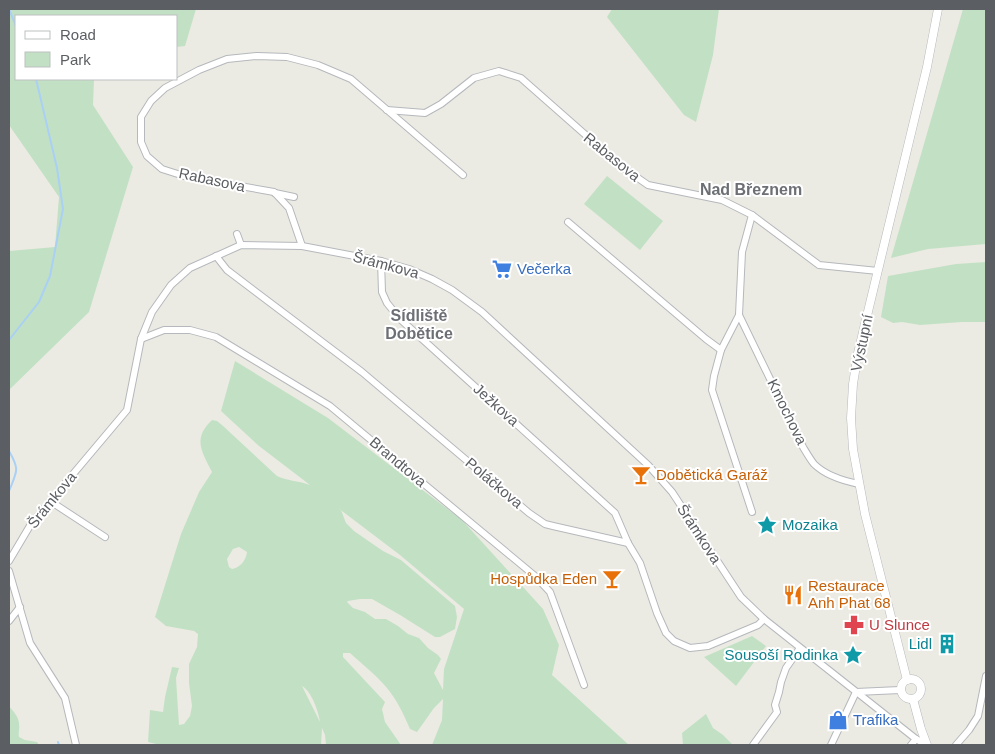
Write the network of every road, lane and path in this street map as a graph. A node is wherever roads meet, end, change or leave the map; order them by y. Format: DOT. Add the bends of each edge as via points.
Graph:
graph roads {
  1 [pos="938,9"];
  2 [pos="387,110"];
  3 [pos="463,175"];
  4 [pos="274,192"];
  5 [pos="294,197"];
  6 [pos="752,215"];
  7 [pos="568,222"];
  8 [pos="238,234"];
  9 [pos="241,246"];
  10 [pos="302,246"];
  11 [pos="216,256"];
  12 [pos="381,261"];
  13 [pos="878,271"];
  14 [pos="739,315"];
  15 [pos="141,339"];
  16 [pos="721,350"];
  17 [pos="859,484"];
  18 [pos="50,500"];
  19 [pos="752,512"];
  20 [pos="104,537"];
  21 [pos="628,543"];
  22 [pos="9,561"];
  23 [pos="9,571"];
  24 [pos="14,588"];
  25 [pos="9,594"];
  26 [pos="20,607"];
  27 [pos="764,619"];
  28 [pos="9,621"];
  29 [pos="800,648"];
  30 [pos="986,676"];
  31 [pos="907,680"];
  32 [pos="584,685"];
  33 [pos="900,690"];
  34 [pos="856,692"];
  35 [pos="913,699"];
  36 [pos="916,740"];
  37 [pos="76,745"];
  38 [pos="754,745"];
  39 [pos="831,745"];
  40 [pos="911,745"];
  41 [pos="927,745"];
  42 [pos="956,745"];
  1 -- 13 [label="street, Výstupní"];
  2 -- 3 [label="street, Rabasova"];
  2 -- 4 [label="street, Rabasova" via="351,79 318,65 286,57 257,56 227,60 199,70 165,88 140,117 147,156 162,169"];
  2 -- 6 [label="street, Rabasova" via="425,113 442,104 474,78 499,71 521,78 622,167 648,185 722,200"];
  4 -- 5 [label="street, Rabasova"];
  4 -- 10 [label="street" via="289,208"];
  6 -- 13 [label="street, Rabasova" via="819,265"];
  6 -- 14 [label="street, Kmochova" via="742,252"];
  7 -- 16 [label="street"];
  8 -- 9 [label="street"];
  9 -- 10 [label="street, Šrámkova"];
  9 -- 11 [label="street, Šrámkova"];
  10 -- 12 [label="street, Šrámkova"];
  11 -- 15 [label="street, Šrámkova" via="190,268 171,285 152,312"];
  11 -- 21 [label="street, Poláčkova" via="227,270 362,372 545,524"];
  12 -- 21 [label="street, Ježkova" via="382,292 400,319 615,513"];
  12 -- 27 [label="street, Šrámkova" via="432,279 482,312 648,465 672,492 740,597"];
  13 -- 17 [label="street, Výstupní" via="853,384 853,449"];
  14 -- 16 [label="street, Kmochova"];
  14 -- 17 [label="street, Kmochova" via="814,464 846,481"];
  15 -- 18 [label="street, Šrámkova" via="127,410"];
  15 -- 32 [label="street, Brandtova" via="164,330 190,330 216,337 330,406 535,576 550,592"];
  16 -- 19 [label="street, Kmochova" via="712,390"];
  17 -- 31 [label="street, Výstupní"];
  18 -- 20 [label="street"];
  18 -- 22 [label="street, Šrámkova" via="30,524"];
  21 -- 27 [label="street" via="640,563 657,614 666,633 674,641 690,648 708,646 758,625"];
  23 -- 24 [label="street"];
  24 -- 25 [label="street"];
  24 -- 26 [label="street"];
  26 -- 28 [label="street"];
  26 -- 37 [label="street" via="30,643 65,698"];
  27 -- 29 [label="street, Šrámkova"];
  29 -- 34 [label="street, Šrámkova"];
  29 -- 38 [label="street" via="786,668 775,705 777,712"];
  30 -- 42 [label="street" via="978,716"];
  31 -- 33 [label="street"];
  31 -- 35 [label="street" via="916,680 920,684 920,693"];
  33 -- 34 [label="street"];
  33 -- 35 [label="street" via="905,698"];
  34 -- 36 [label="street, Šrámkova"];
  34 -- 39 [label="street"];
  35 -- 41 [label="street"];
  36 -- 40 [label="street"];
  36 -- 41 [label="street, Šrámkova"];
}
